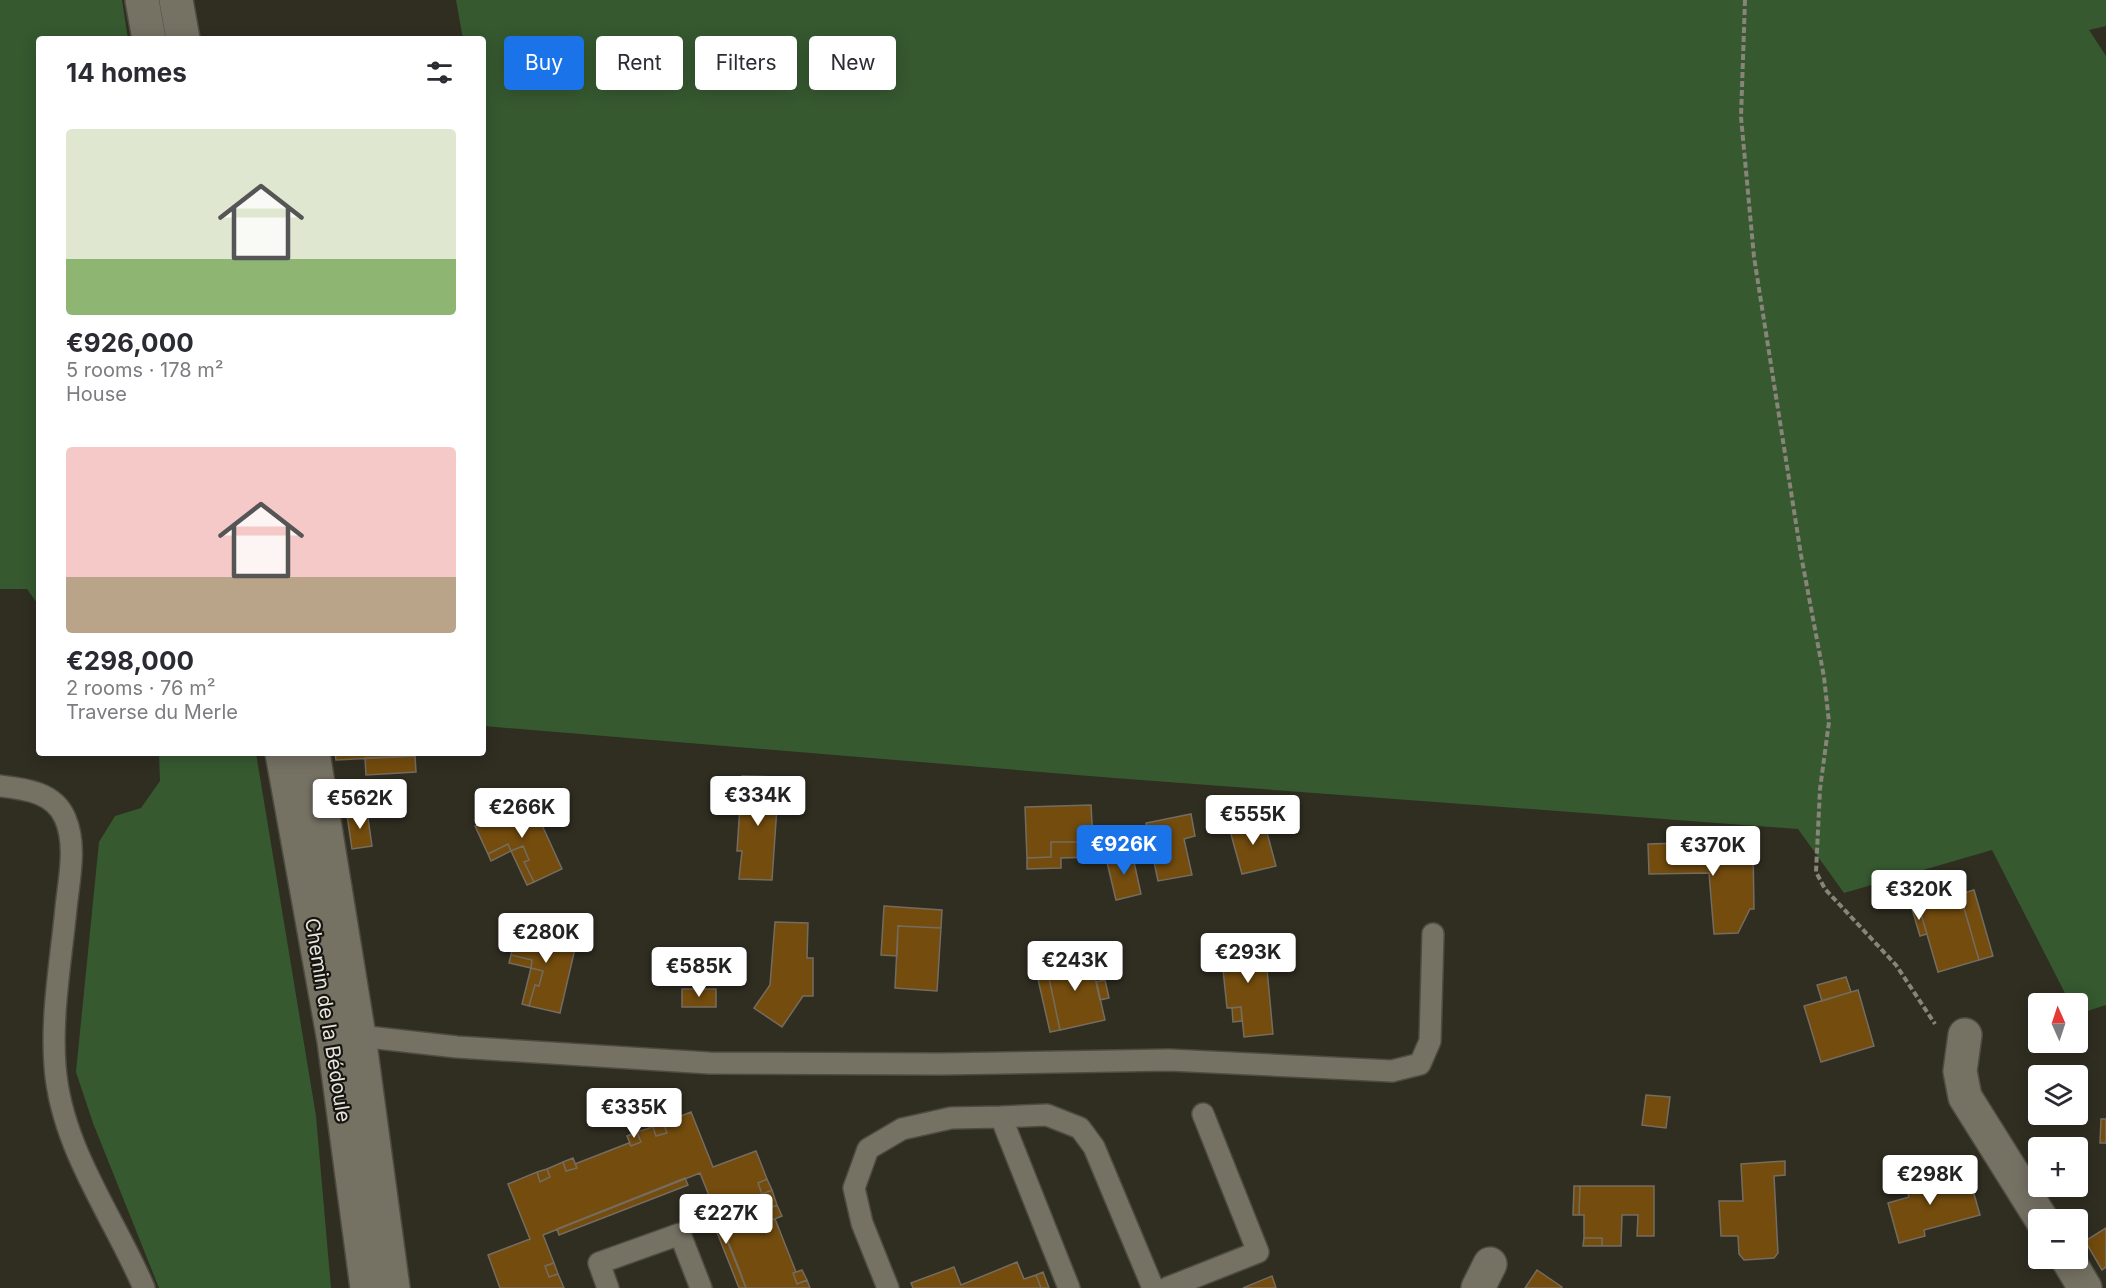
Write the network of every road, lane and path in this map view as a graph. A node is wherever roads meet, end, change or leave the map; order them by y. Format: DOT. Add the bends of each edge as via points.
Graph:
graph roads {
  1 [pos="142,0"];
  2 [pos="176,0"];
  3 [pos="1745,0"];
  4 [pos="148,36"];
  5 [pos="182,36"];
  6 [pos="283,756"];
  7 [pos="313,756"];
  8 [pos="0,786"];
  9 [pos="1433,934"];
  10 [pos="1965,1035"];
  11 [pos="359,1036"];
  12 [pos="1203,1114"];
  13 [pos="1001,1117"];
  14 [pos="2035,1209"];
  15 [pos="2074,1269"];
  16 [pos="144,1288"];
  17 [pos="367,1288"];
  18 [pos="393,1288"];
  19 [pos="608,1288"];
  20 [pos="701,1288"];
  21 [pos="888,1288"];
  22 [pos="1069,1288"];
  23 [pos="1153,1288"];
  24 [pos="1167,1288"];
  25 [pos="2085,1288"];
  1 -- 4 [label="street"];
  2 -- 5 [label="street"];
  3 -- 10 [label="path" via="1742,117 1754,257 1829,722 1820,789 1816,872 1825,889 1896,965 1940,1032"];
  6 -- 17 [label="street, Chemin de la Bédoule" via="334,1041"];
  7 -- 11 [label="street, Chemin de la Bédoule"];
  8 -- 16 [label="lane" via="28,789 51,799 60,808 69,830 70,868 54,1038 60,1100 88,1179"];
  9 -- 11 [label="lane" via="1430,1041 1420,1065 1392,1071 1169,1060 709,1063 457,1047"];
  10 -- 14 [label="street" via="1960,1071 1965,1097"];
  11 -- 18 [label="street, Chemin de la Bédoule"];
  12 -- 24 [label="lane" via="1258,1252"];
  13 -- 21 [label="lane" via="951,1118 902,1129 868,1149 854,1188 862,1223"];
  13 -- 22 [label="lane"];
  13 -- 23 [label="lane" via="1047,1115 1080,1128 1094,1147"];
  15 -- 25 [label="street"];
  19 -- 20 [label="lane" via="598,1263 680,1234"];
}
